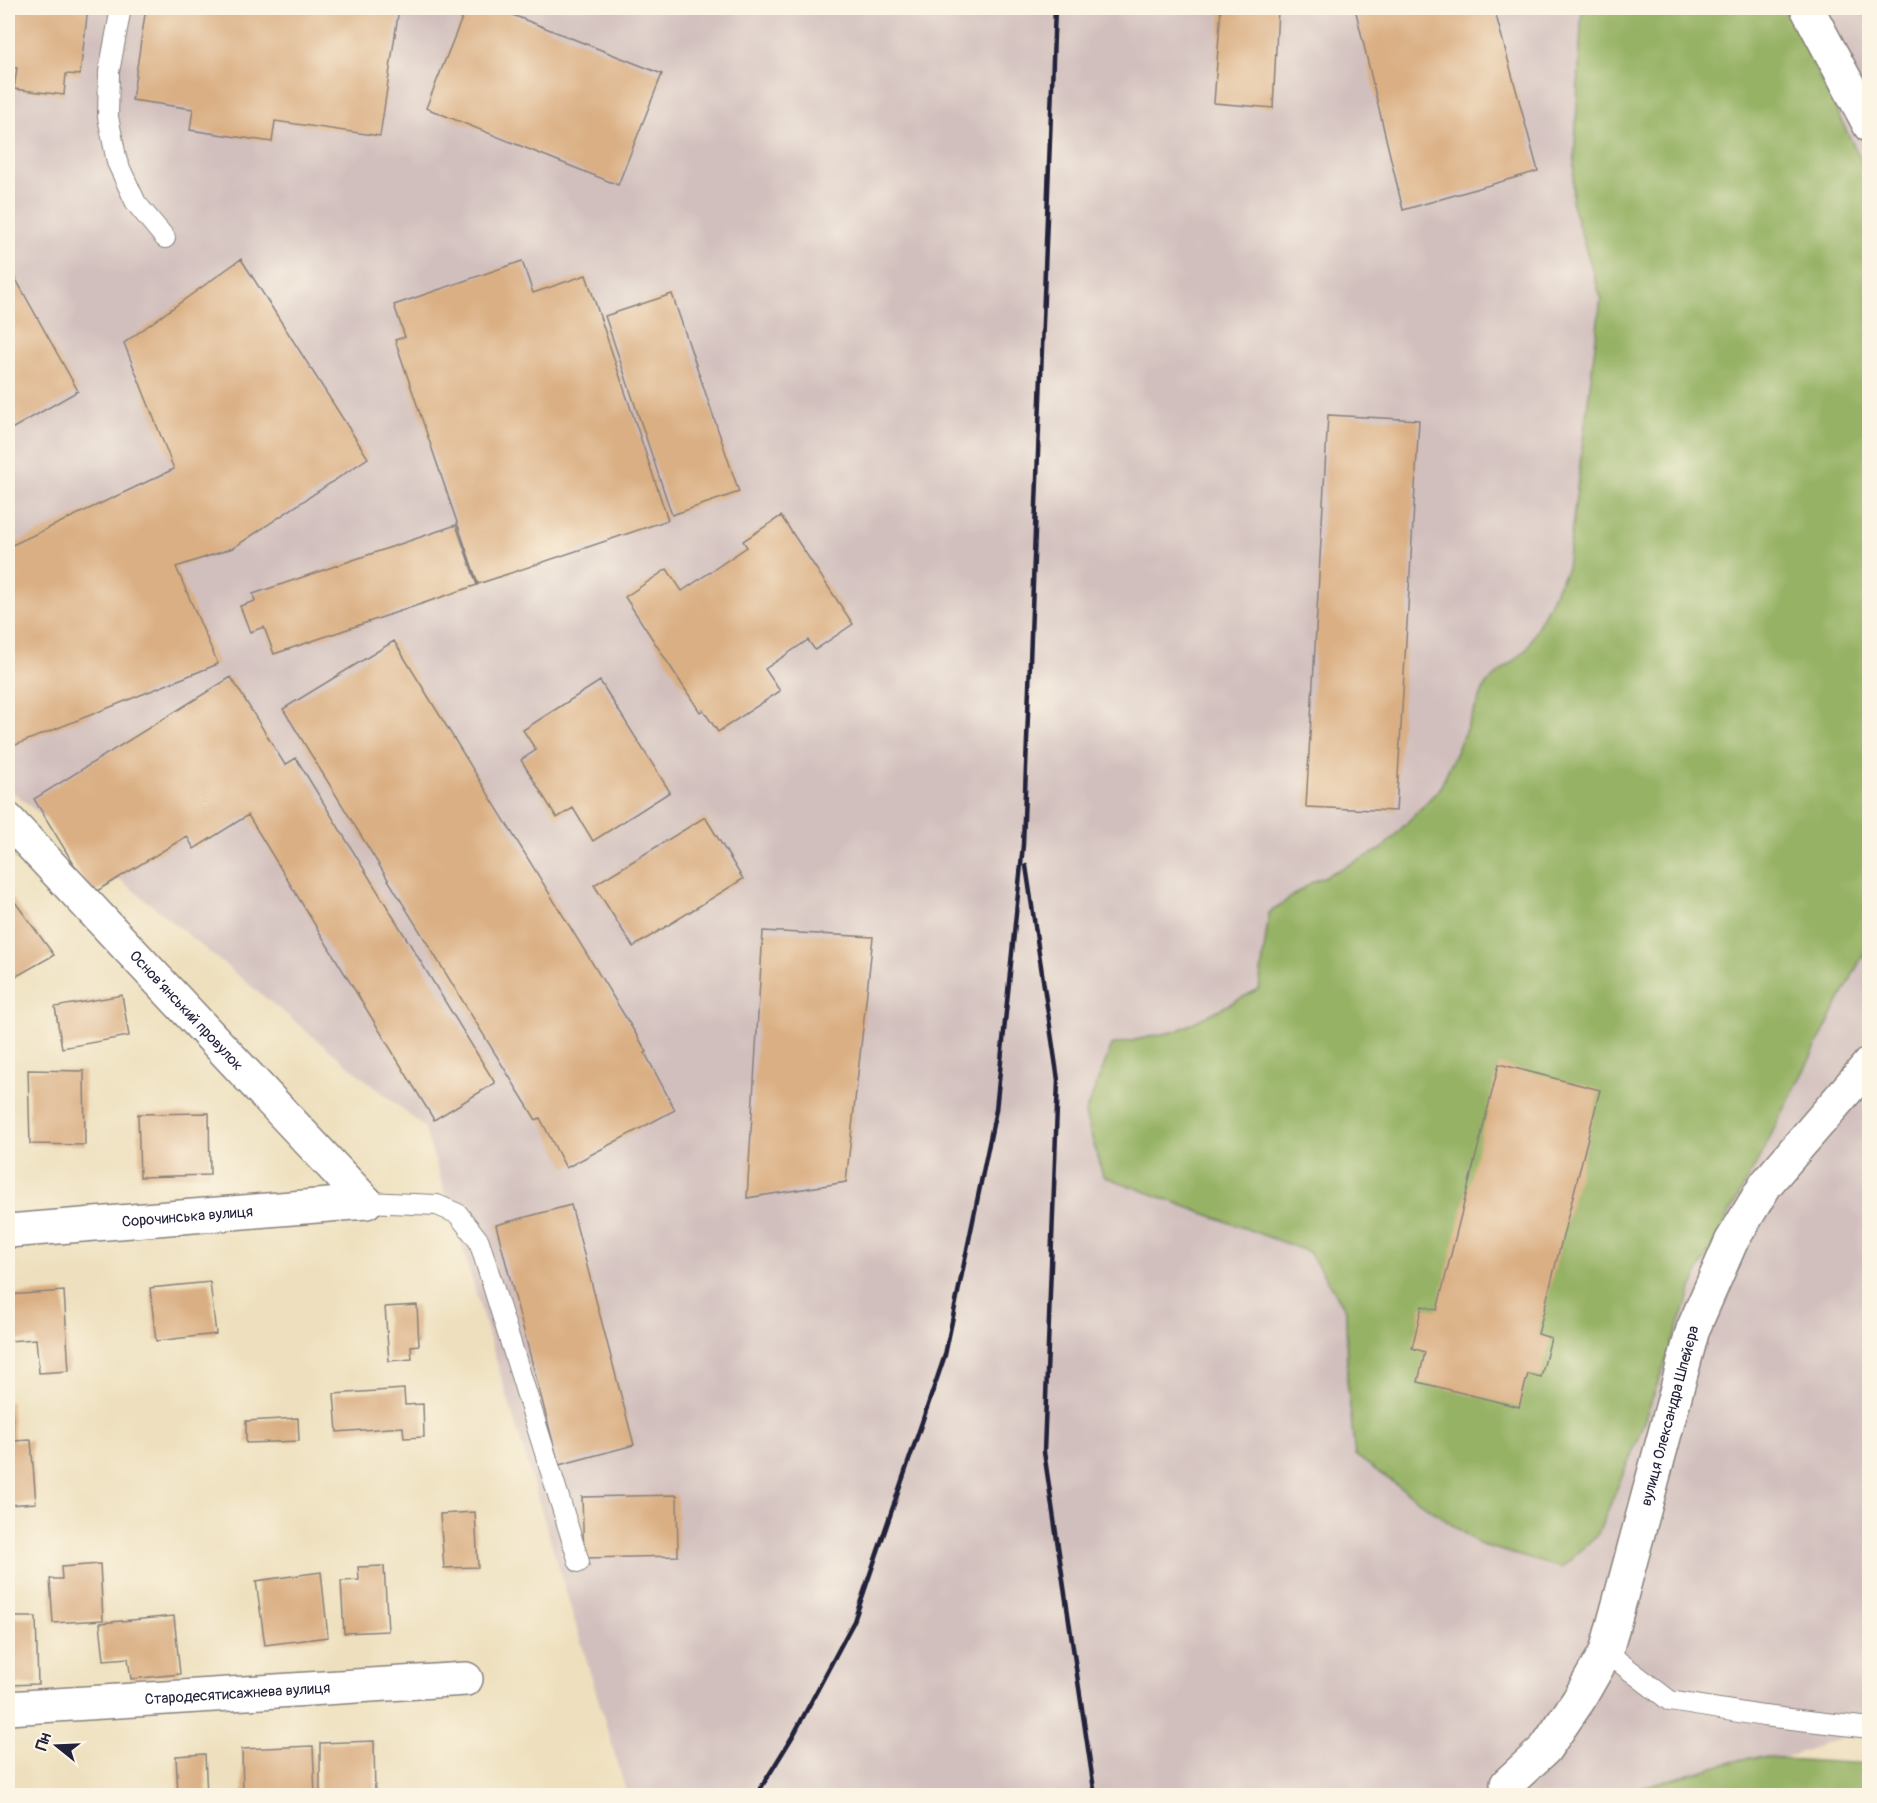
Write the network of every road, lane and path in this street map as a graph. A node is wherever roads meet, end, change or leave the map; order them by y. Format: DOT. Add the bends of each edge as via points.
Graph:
graph roads {
  1 [pos="121,8"];
  2 [pos="1807,8"];
  3 [pos="1869,126"];
  4 [pos="165,237"];
  5 [pos="8,820"];
  6 [pos="1869,1063"];
  7 [pos="366,1202"];
  8 [pos="8,1231"];
  9 [pos="579,1562"];
  10 [pos="1606,1652"];
  11 [pos="466,1679"];
  12 [pos="8,1708"];
  13 [pos="1869,1728"];
  14 [pos="1507,1784"];
  1 -- 4 [label="lane" via="109,72 108,117 117,162 136,203"];
  2 -- 3 [label="street"];
  5 -- 7 [label="street, Основ’янський провулок"];
  6 -- 10 [label="street, вулиця Олександра Шпейєра" via="1766,1184 1731,1242 1693,1329"];
  7 -- 8 [label="street, Сорочинська вулиця"];
  7 -- 9 [label="lane" via="437,1205 458,1214 479,1241"];
  10 -- 13 [label="lane" via="1670,1701"];
  10 -- 14 [label="street, вулиця Олександра Шпейєра" via="1545,1749"];
  11 -- 12 [label="street, Стародесятисажнева вулиця"];
}
